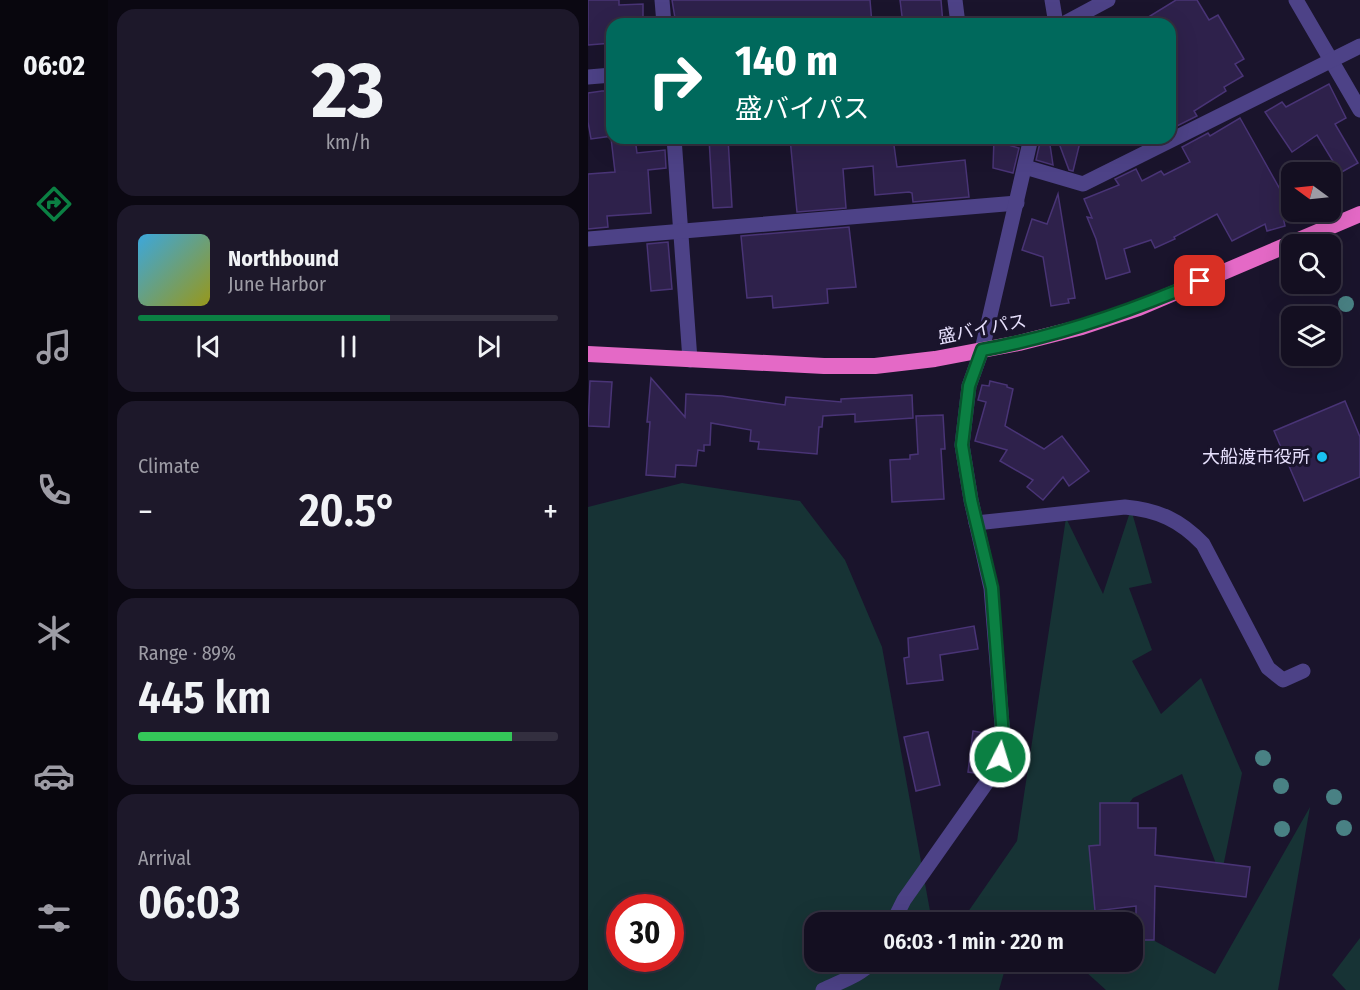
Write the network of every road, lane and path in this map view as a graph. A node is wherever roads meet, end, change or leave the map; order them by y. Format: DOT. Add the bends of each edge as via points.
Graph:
graph roads {
  1 [pos="662,0"];
  2 [pos="955,0"];
  3 [pos="1052,0"];
  4 [pos="1108,0"];
  5 [pos="1296,0"];
  6 [pos="664,18"];
  7 [pos="957,18"];
  8 [pos="1055,18"];
  9 [pos="1074,18"];
  10 [pos="1360,46"];
  11 [pos="1331,60"];
  12 [pos="606,76"];
  13 [pos="588,77"];
  14 [pos="1360,110"];
  15 [pos="1176,137"];
  16 [pos="675,144"];
  17 [pos="1030,144"];
  18 [pos="1162,144"];
  19 [pos="1025,167"];
  20 [pos="1017,203"];
  21 [pos="1360,214"];
  22 [pos="682,232"];
  23 [pos="588,239"];
  24 [pos="982,350"];
  25 [pos="588,354"];
  26 [pos="690,360"];
  27 [pos="975,523"];
  28 [pos="1303,671"];
  29 [pos="898,912"];
  30 [pos="860,972"];
  31 [pos="823,990"];
  1 -- 6 [label="street"];
  2 -- 7 [label="street"];
  3 -- 8 [label="street"];
  4 -- 9 [label="street"];
  5 -- 11 [label="street"];
  10 -- 11 [label="street"];
  11 -- 14 [label="street"];
  11 -- 15 [label="street"];
  12 -- 13 [label="street"];
  16 -- 22 [label="street"];
  17 -- 19 [label="street"];
  18 -- 19 [label="street" via="1083,183"];
  19 -- 20 [label="street"];
  20 -- 22 [label="street"];
  20 -- 24 [label="street"];
  21 -- 24 [label="highway, 盛バイパス" via="1139,308 1071,330"];
  22 -- 23 [label="street"];
  22 -- 26 [label="street"];
  24 -- 26 [label="highway, 盛バイパス" via="875,366"];
  24 -- 27 [label="street" via="969,386 962,445"];
  25 -- 26 [label="highway, 盛バイパス"];
  27 -- 28 [label="street" via="1125,507 1166,516 1188,528 1203,544 1268,668 1283,680"];
  27 -- 29 [label="street" via="992,588 1003,737 1000,757 992,775"];
  30 -- 31 [label="street"];
}
